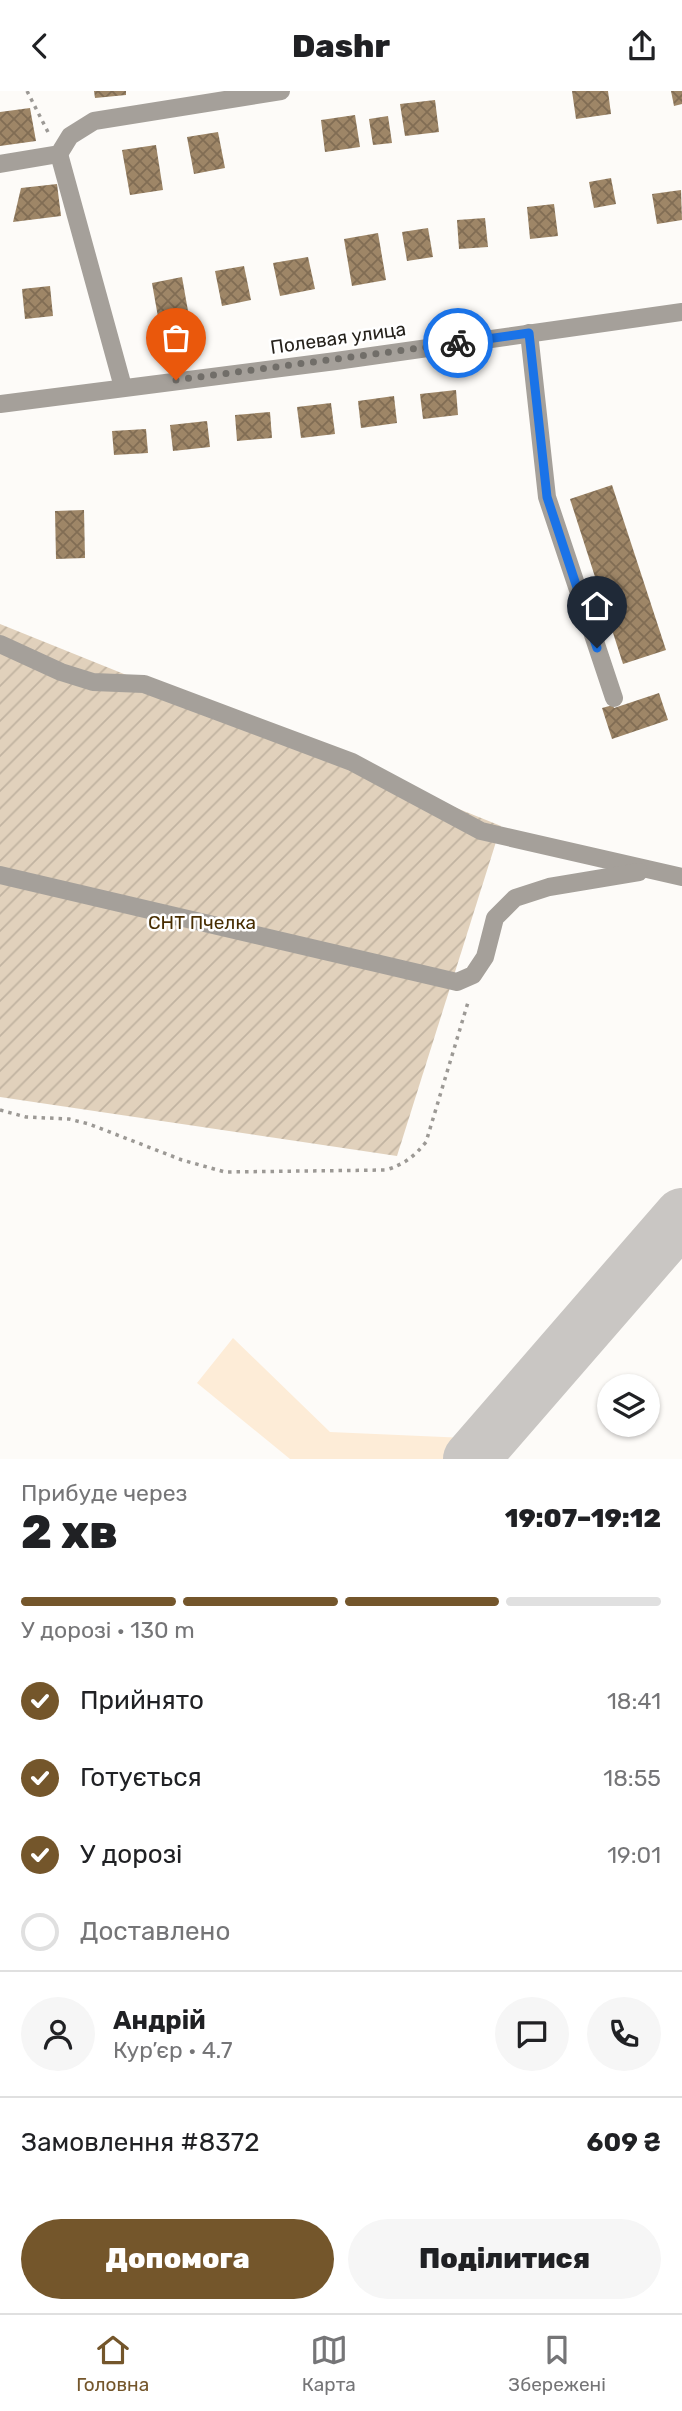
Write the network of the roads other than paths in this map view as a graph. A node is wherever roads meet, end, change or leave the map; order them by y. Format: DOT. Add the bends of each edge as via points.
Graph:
graph roads {
  1 [pos="281,91"];
  2 [pos="59,154"];
  3 [pos="0,164"];
  4 [pos="682,312"];
  5 [pos="529,333"];
  6 [pos="123,387"];
  7 [pos="0,404"];
  8 [pos="0,644"];
  9 [pos="614,698"];
  10 [pos="650,870"];
  11 [pos="0,875"];
  12 [pos="682,877"];
  1 -- 2 [label="street" via="94,121 70,136"];
  2 -- 3 [label="street"];
  2 -- 6 [label="street"];
  4 -- 5 [label="street, Полевая улица"];
  5 -- 6 [label="street, Полевая улица"];
  5 -- 9 [label="street" via="547,497"];
  6 -- 7 [label="street, Полевая улица"];
  8 -- 10 [label="street" via="93,682 144,684 352,762 481,831"];
  10 -- 11 [label="street" via="549,887 515,898 495,918 485,957 473,975 457,982"];
  10 -- 12 [label="street"];
}
